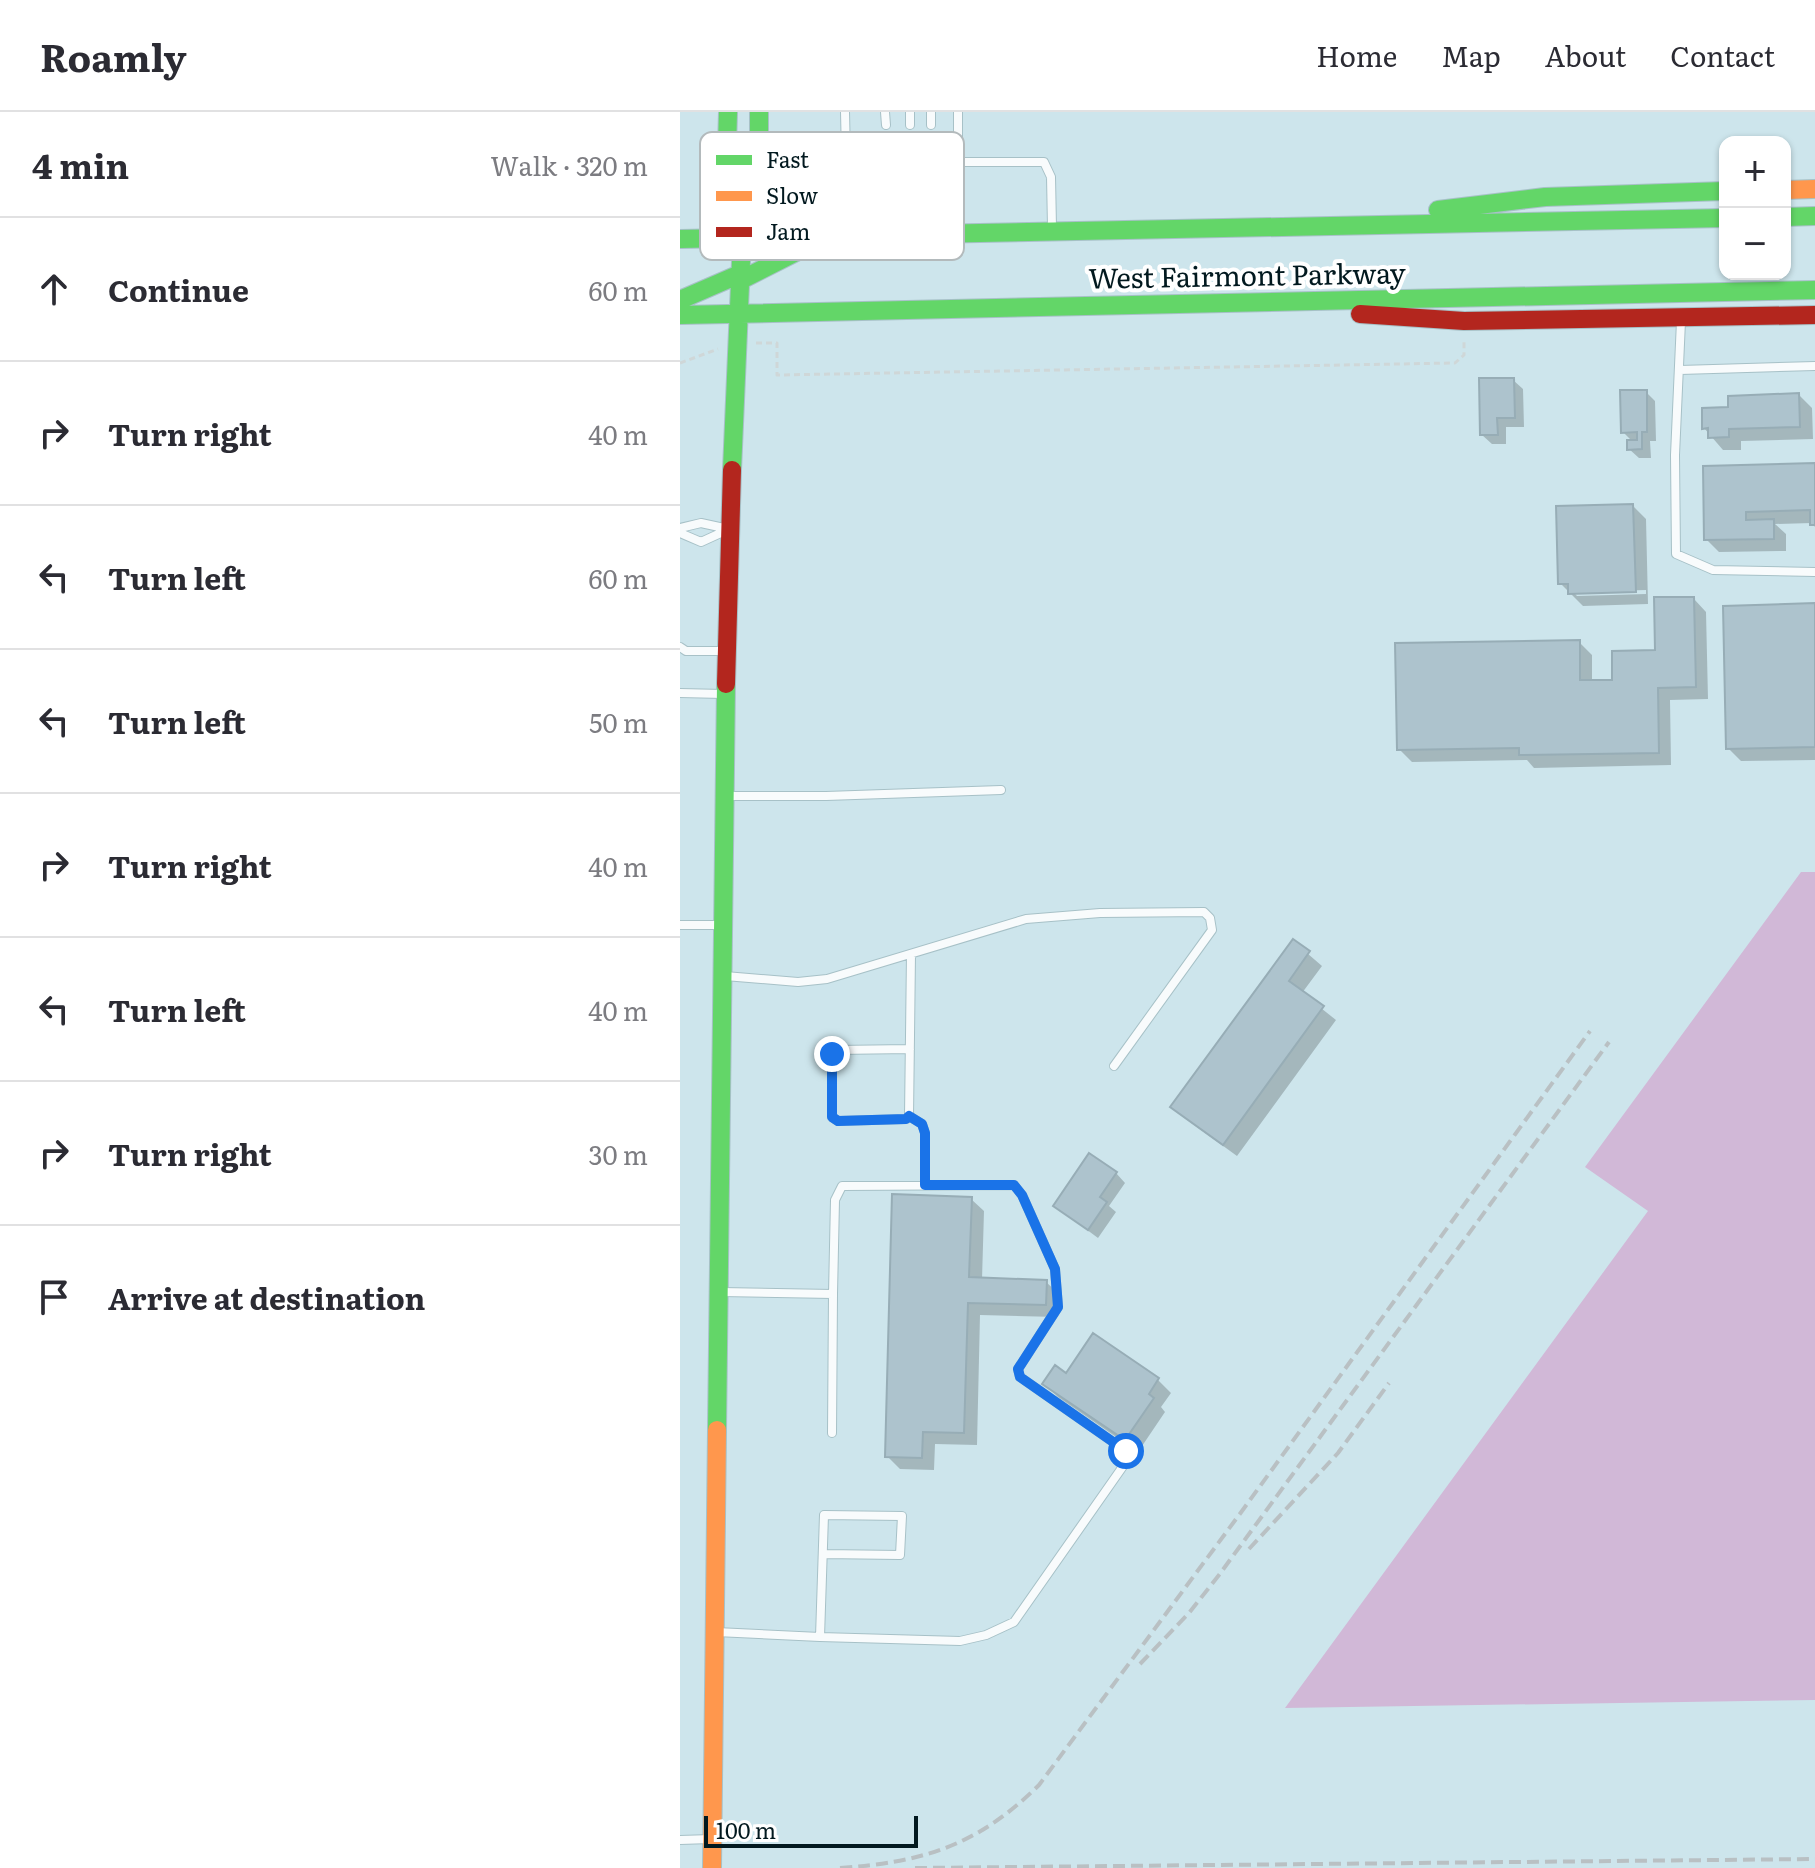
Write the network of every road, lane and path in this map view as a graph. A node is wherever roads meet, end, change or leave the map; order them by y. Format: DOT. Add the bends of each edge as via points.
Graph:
graph roads {
  1 [pos="728,112"];
  2 [pos="845,112"];
  3 [pos="885,112"];
  4 [pos="910,112"];
  5 [pos="931,112"];
  6 [pos="886,125"];
  7 [pos="910,125"];
  8 [pos="931,125"];
  9 [pos="727,132"];
  10 [pos="845,132"];
  11 [pos="964,162"];
  12 [pos="1815,189"];
  13 [pos="1791,190"];
  14 [pos="1719,191"];
  15 [pos="1815,216"];
  16 [pos="1791,217"];
  17 [pos="1719,218"];
  18 [pos="1351,225"];
  19 [pos="1052,231"];
  20 [pos="964,233"];
  21 [pos="680,239"];
  22 [pos="700,239"];
  23 [pos="741,260"];
  24 [pos="778,260"];
  25 [pos="740,277"];
  26 [pos="1815,290"];
  27 [pos="680,300"];
  28 [pos="1258,301"];
  29 [pos="738,313"];
  30 [pos="680,315"];
  31 [pos="1815,315"];
  32 [pos="1681,317"];
  33 [pos="1464,321"];
  34 [pos="737,343"];
  35 [pos="680,363"];
  36 [pos="1815,366"];
  37 [pos="1680,370"];
  38 [pos="729,529"];
  39 [pos="680,531"];
  40 [pos="1815,572"];
  41 [pos="680,647"];
  42 [pos="728,651"];
  43 [pos="680,693"];
  44 [pos="728,694"];
  45 [pos="1001,790"];
  46 [pos="727,796"];
  47 [pos="680,925"];
  48 [pos="725,925"];
  49 [pos="911,954"];
  50 [pos="725,976"];
  51 [pos="910,1049"];
  52 [pos="1114,1066"];
  53 [pos="909,1116"];
  54 [pos="925,1185"];
  55 [pos="720,1292"];
  56 [pos="833,1294"];
  57 [pos="832,1433"];
  58 [pos="823,1554"];
  59 [pos="715,1632"];
  60 [pos="820,1637"];
  61 [pos="712,1839"];
  62 [pos="680,1840"];
  63 [pos="712,1868"];
  1 -- 9 [label="main road"];
  2 -- 10 [label="lane"];
  3 -- 6 [label="lane"];
  4 -- 7 [label="lane"];
  5 -- 8 [label="lane"];
  11 -- 19 [label="lane" via="1044,162 1051,177"];
  12 -- 13 [label="main road"];
  14 -- 18 [label="main road" via="1513,198"];
  15 -- 16 [label="main road"];
  17 -- 18 [label="main road, West Fairmont Parkway"];
  18 -- 19 [label="main road, West Fairmont Parkway"];
  19 -- 20 [label="main road, West Fairmont Parkway"];
  21 -- 22 [label="main road, West Fairmont Parkway"];
  23 -- 25 [label="main road"];
  24 -- 25 [label="main road"];
  25 -- 27 [label="main road"];
  25 -- 29 [label="main road"];
  26 -- 28 [label="main road, West Fairmont Parkway"];
  28 -- 29 [label="main road, West Fairmont Parkway"];
  28 -- 33 [label="main road"];
  29 -- 30 [label="main road, West Fairmont Parkway"];
  29 -- 34 [label="main road"];
  31 -- 32 [label="main road"];
  32 -- 33 [label="main road"];
  32 -- 37 [label="lane"];
  33 -- 34 [label="path" via="1464,355 1455,363 777,375 777,343"];
  34 -- 35 [label="path"];
  34 -- 38 [label="main road"];
  36 -- 37 [label="lane"];
  37 -- 40 [label="lane" via="1676,554 1713,570"];
  38 -- 39 [label="lane" via="701,523"];
  38 -- 39 [label="lane" via="701,542"];
  38 -- 42 [label="main road"];
  41 -- 42 [label="lane"];
  42 -- 44 [label="main road"];
  43 -- 44 [label="lane"];
  44 -- 46 [label="main road"];
  45 -- 46 [label="lane"];
  46 -- 48 [label="main road"];
  47 -- 48 [label="lane"];
  48 -- 50 [label="main road"];
  49 -- 50 [label="lane" via="827,979"];
  49 -- 51 [label="lane"];
  49 -- 52 [label="lane" via="1026,919 1204,912 1212,930"];
  50 -- 55 [label="main road"];
  51 -- 53 [label="lane"];
  51 -- 53 [label="lane" via="832,1054 832,1117 838,1121"];
  53 -- 54 [label="lane" via="925,1133"];
  54 -- 56 [label="lane" via="842,1186 835,1200"];
  54 -- 60 [label="lane" via="1014,1185 1022,1195 1055,1269 1058,1307 1018,1369 1020,1377 1126,1451 1126,1462 1014,1622 960,1641"];
  55 -- 56 [label="lane"];
  55 -- 59 [label="main road"];
  56 -- 57 [label="lane"];
  58 -- 58 [label="lane" via="900,1555 902,1516 824,1515"];
  58 -- 60 [label="lane"];
  59 -- 60 [label="lane"];
  59 -- 61 [label="main road"];
  61 -- 62 [label="lane"];
  61 -- 63 [label="main road"];
}
